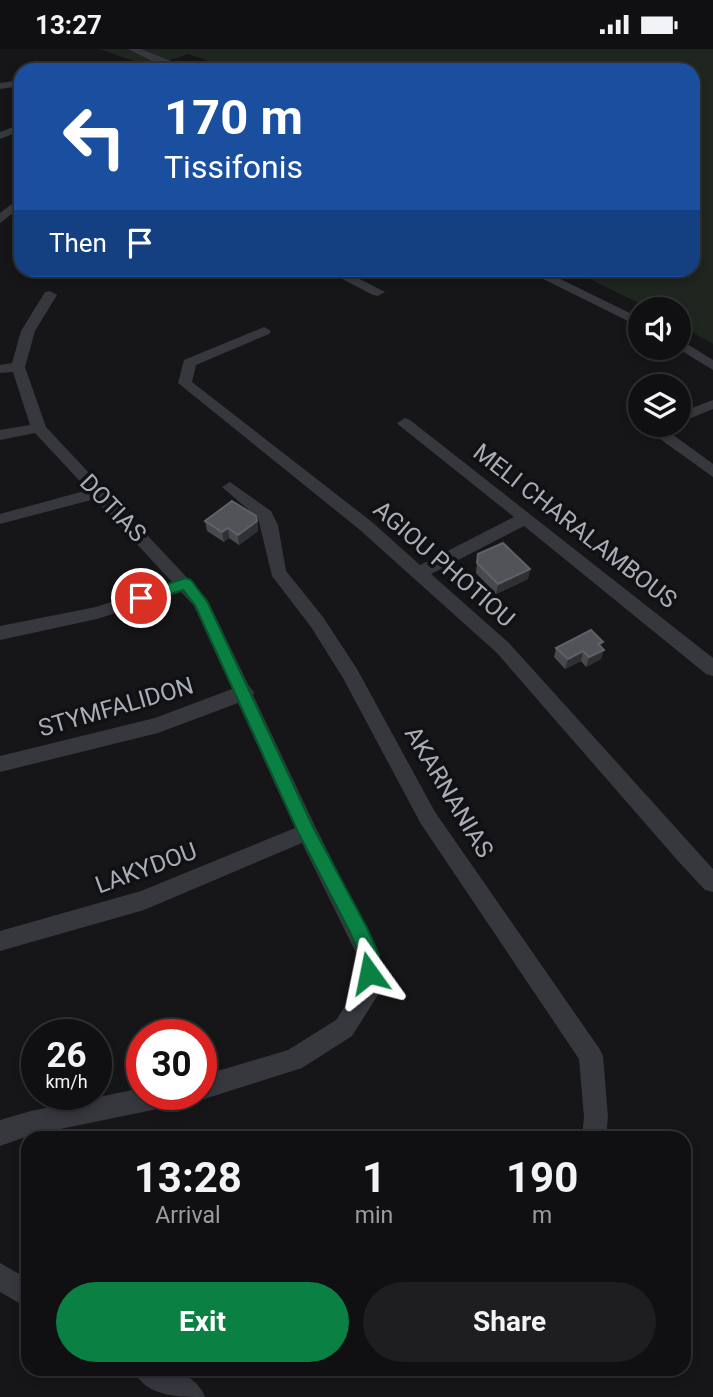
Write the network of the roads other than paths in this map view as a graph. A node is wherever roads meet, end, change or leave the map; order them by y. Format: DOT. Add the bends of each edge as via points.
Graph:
graph roads {
  1 [pos="133,49"];
  2 [pos="159,63"];
  3 [pos="14,207"];
  4 [pos="0,219"];
  5 [pos="346,277"];
  6 [pos="545,277"];
  7 [pos="378,292"];
  8 [pos="50,295"];
  9 [pos="628,317"];
  10 [pos="264,331"];
  11 [pos="691,352"];
  12 [pos="713,366"];
  13 [pos="9,368"];
  14 [pos="713,404"];
  15 [pos="691,413"];
  16 [pos="405,423"];
  17 [pos="39,428"];
  18 [pos="0,435"];
  19 [pos="666,437"];
  20 [pos="713,472"];
  21 [pos="230,487"];
  22 [pos="97,493"];
  23 [pos="526,518"];
  24 [pos="0,519"];
  25 [pos="418,573"];
  26 [pos="186,583"];
  27 [pos="0,633"];
  28 [pos="713,669"];
  29 [pos="244,692"];
  30 [pos="0,764"];
  31 [pos="307,832"];
  32 [pos="713,883"];
  33 [pos="0,941"];
  34 [pos="217,1083"];
  35 [pos="126,1103"];
  36 [pos="595,1131"];
  37 [pos="0,1133"];
  38 [pos="0,1277"];
  39 [pos="21,1290"];
  40 [pos="158,1376"];
  41 [pos="191,1397"];
  1 -- 2 [label="street"];
  3 -- 4 [label="street"];
  5 -- 7 [label="street"];
  6 -- 9 [label="street"];
  8 -- 13 [label="street, DOTIAS"];
  10 -- 25 [label="street, AGIOU PHOTIOU" via="189,363 185,383 366,526"];
  11 -- 12 [label="street"];
  13 -- 17 [label="street, DOTIAS"];
  14 -- 15 [label="street"];
  16 -- 23 [label="street, MELI CHARALAMBOUS"];
  17 -- 18 [label="street"];
  17 -- 22 [label="street, DOTIAS"];
  19 -- 20 [label="street"];
  21 -- 36 [label="street, AKARNANIAS" via="265,515 278,572 350,674 428,818 591,1056"];
  22 -- 24 [label="street"];
  22 -- 26 [label="street, DOTIAS"];
  23 -- 25 [label="street"];
  23 -- 28 [label="street, MELI CHARALAMBOUS"];
  25 -- 32 [label="street, AGIOU PHOTIOU" via="503,648"];
  26 -- 27 [label="street" via="97,613"];
  26 -- 29 [label="street, DOTIAS" via="201,603"];
  29 -- 30 [label="street, STYMFALIDON" via="158,725"];
  29 -- 31 [label="street, DOTIAS"];
  31 -- 33 [label="street, LAKYDOU" via="144,900"];
  31 -- 34 [label="street, DOTIAS" via="369,955 369,990 344,1028 294,1060"];
  35 -- 37 [label="street"];
  38 -- 39 [label="street"];
  40 -- 41 [label="street"];
}
